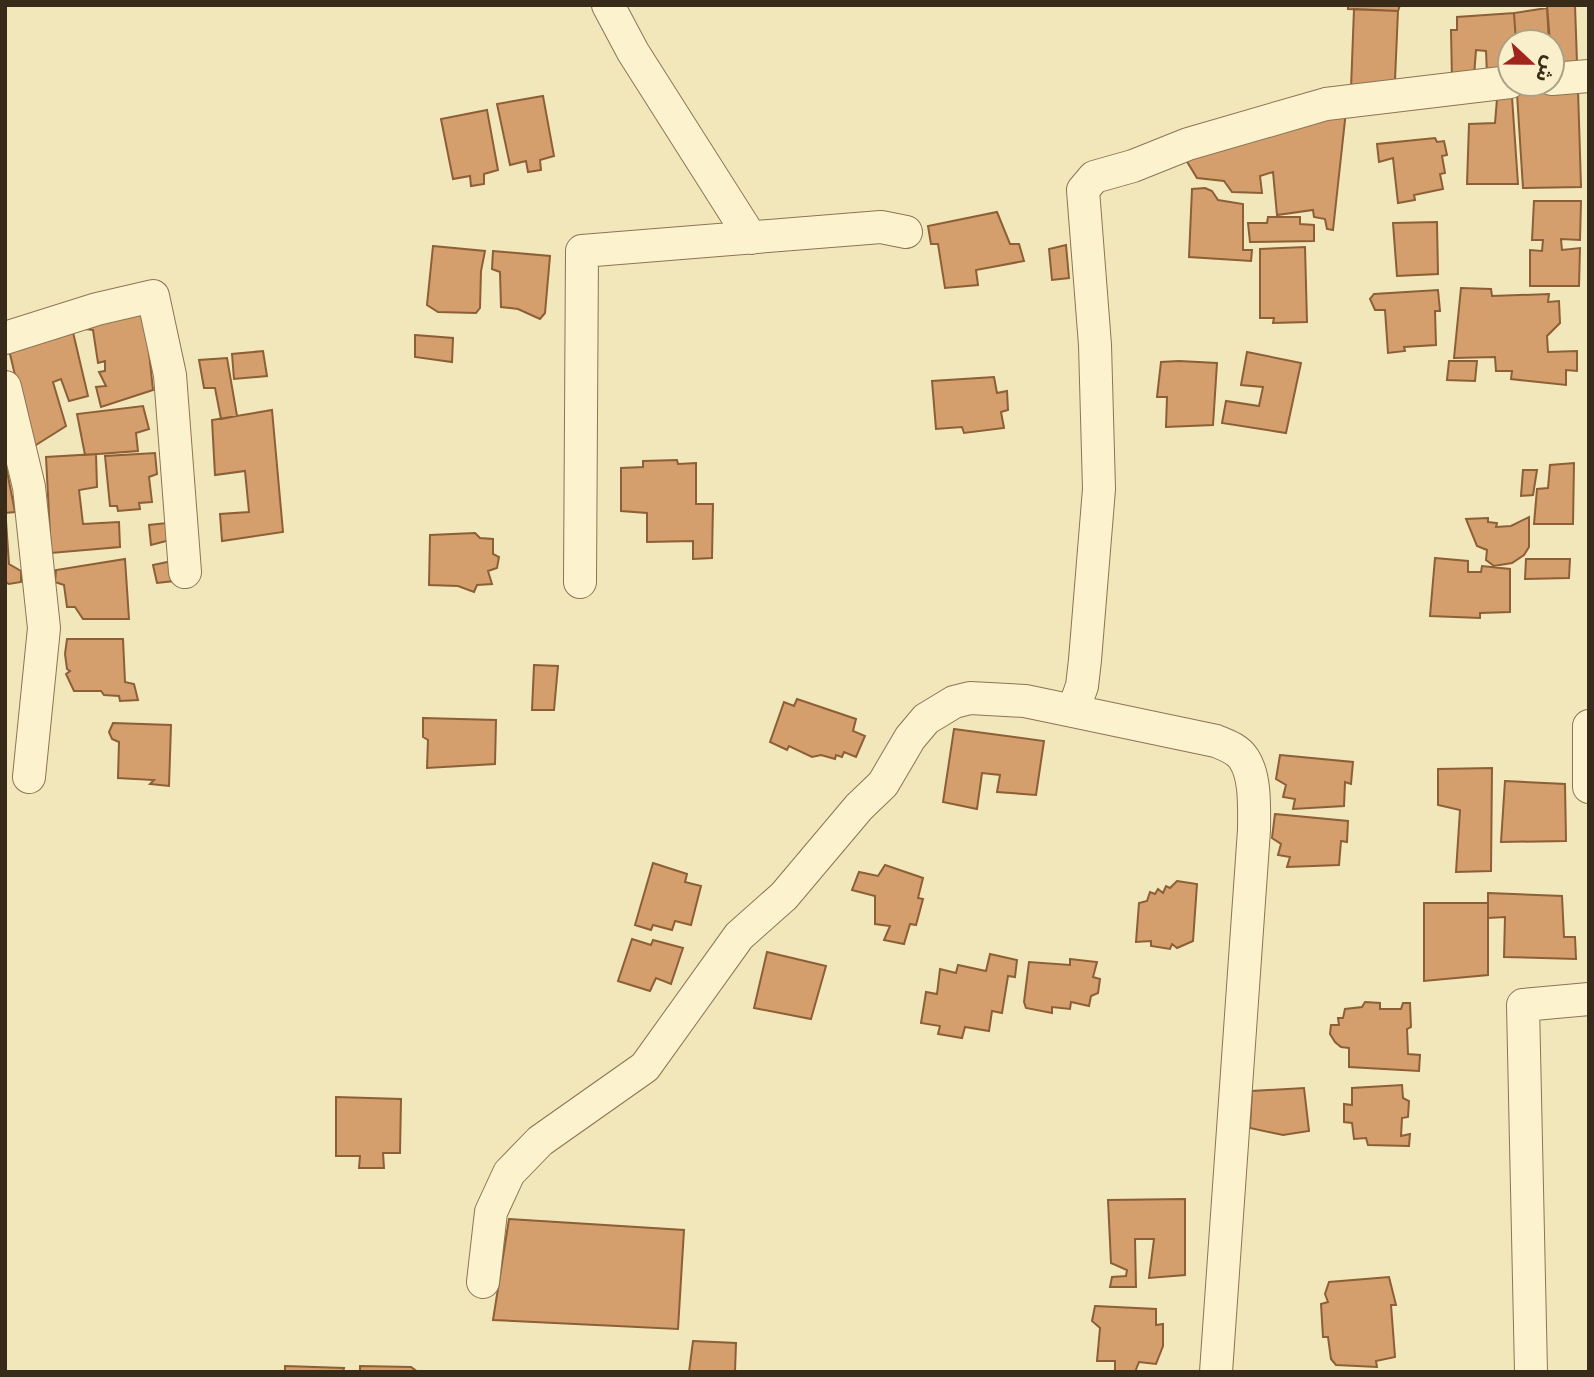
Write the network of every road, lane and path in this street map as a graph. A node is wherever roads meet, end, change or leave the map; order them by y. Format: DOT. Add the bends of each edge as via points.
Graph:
graph roads {
  1 [pos="608,5"];
  2 [pos="1589,76"];
  3 [pos="1566,78"];
  4 [pos="1496,84"];
  5 [pos="906,232"];
  6 [pos="751,238"];
  7 [pos="5,338"];
  8 [pos="5,387"];
  9 [pos="186,572"];
  10 [pos="580,582"];
  11 [pos="1073,711"];
  12 [pos="1589,726"];
  13 [pos="29,777"];
  14 [pos="1589,787"];
  15 [pos="1589,999"];
  16 [pos="483,1282"];
  17 [pos="1216,1372"];
  18 [pos="1531,1372"];
  1 -- 6 [label="street"];
  2 -- 3 [label="street"];
  4 -- 11 [label="street" via="1362,98 1288,113 1094,177 1083,191 1095,345 1099,489 1082,686"];
  5 -- 6 [label="street" via="881,227"];
  6 -- 10 [label="street" via="582,251"];
  7 -- 9 [label="street" via="153,296 170,375"];
  8 -- 13 [label="street" via="29,487 44,628"];
  11 -- 16 [label="street" via="970,698 926,719 883,784 784,896 739,936 645,1067 540,1141 509,1173 491,1212"];
  11 -- 17 [label="street" via="1216,741 1245,760 1254,797"];
  12 -- 14 [label="street"];
  15 -- 18 [label="street" via="1522,1005"];
}
